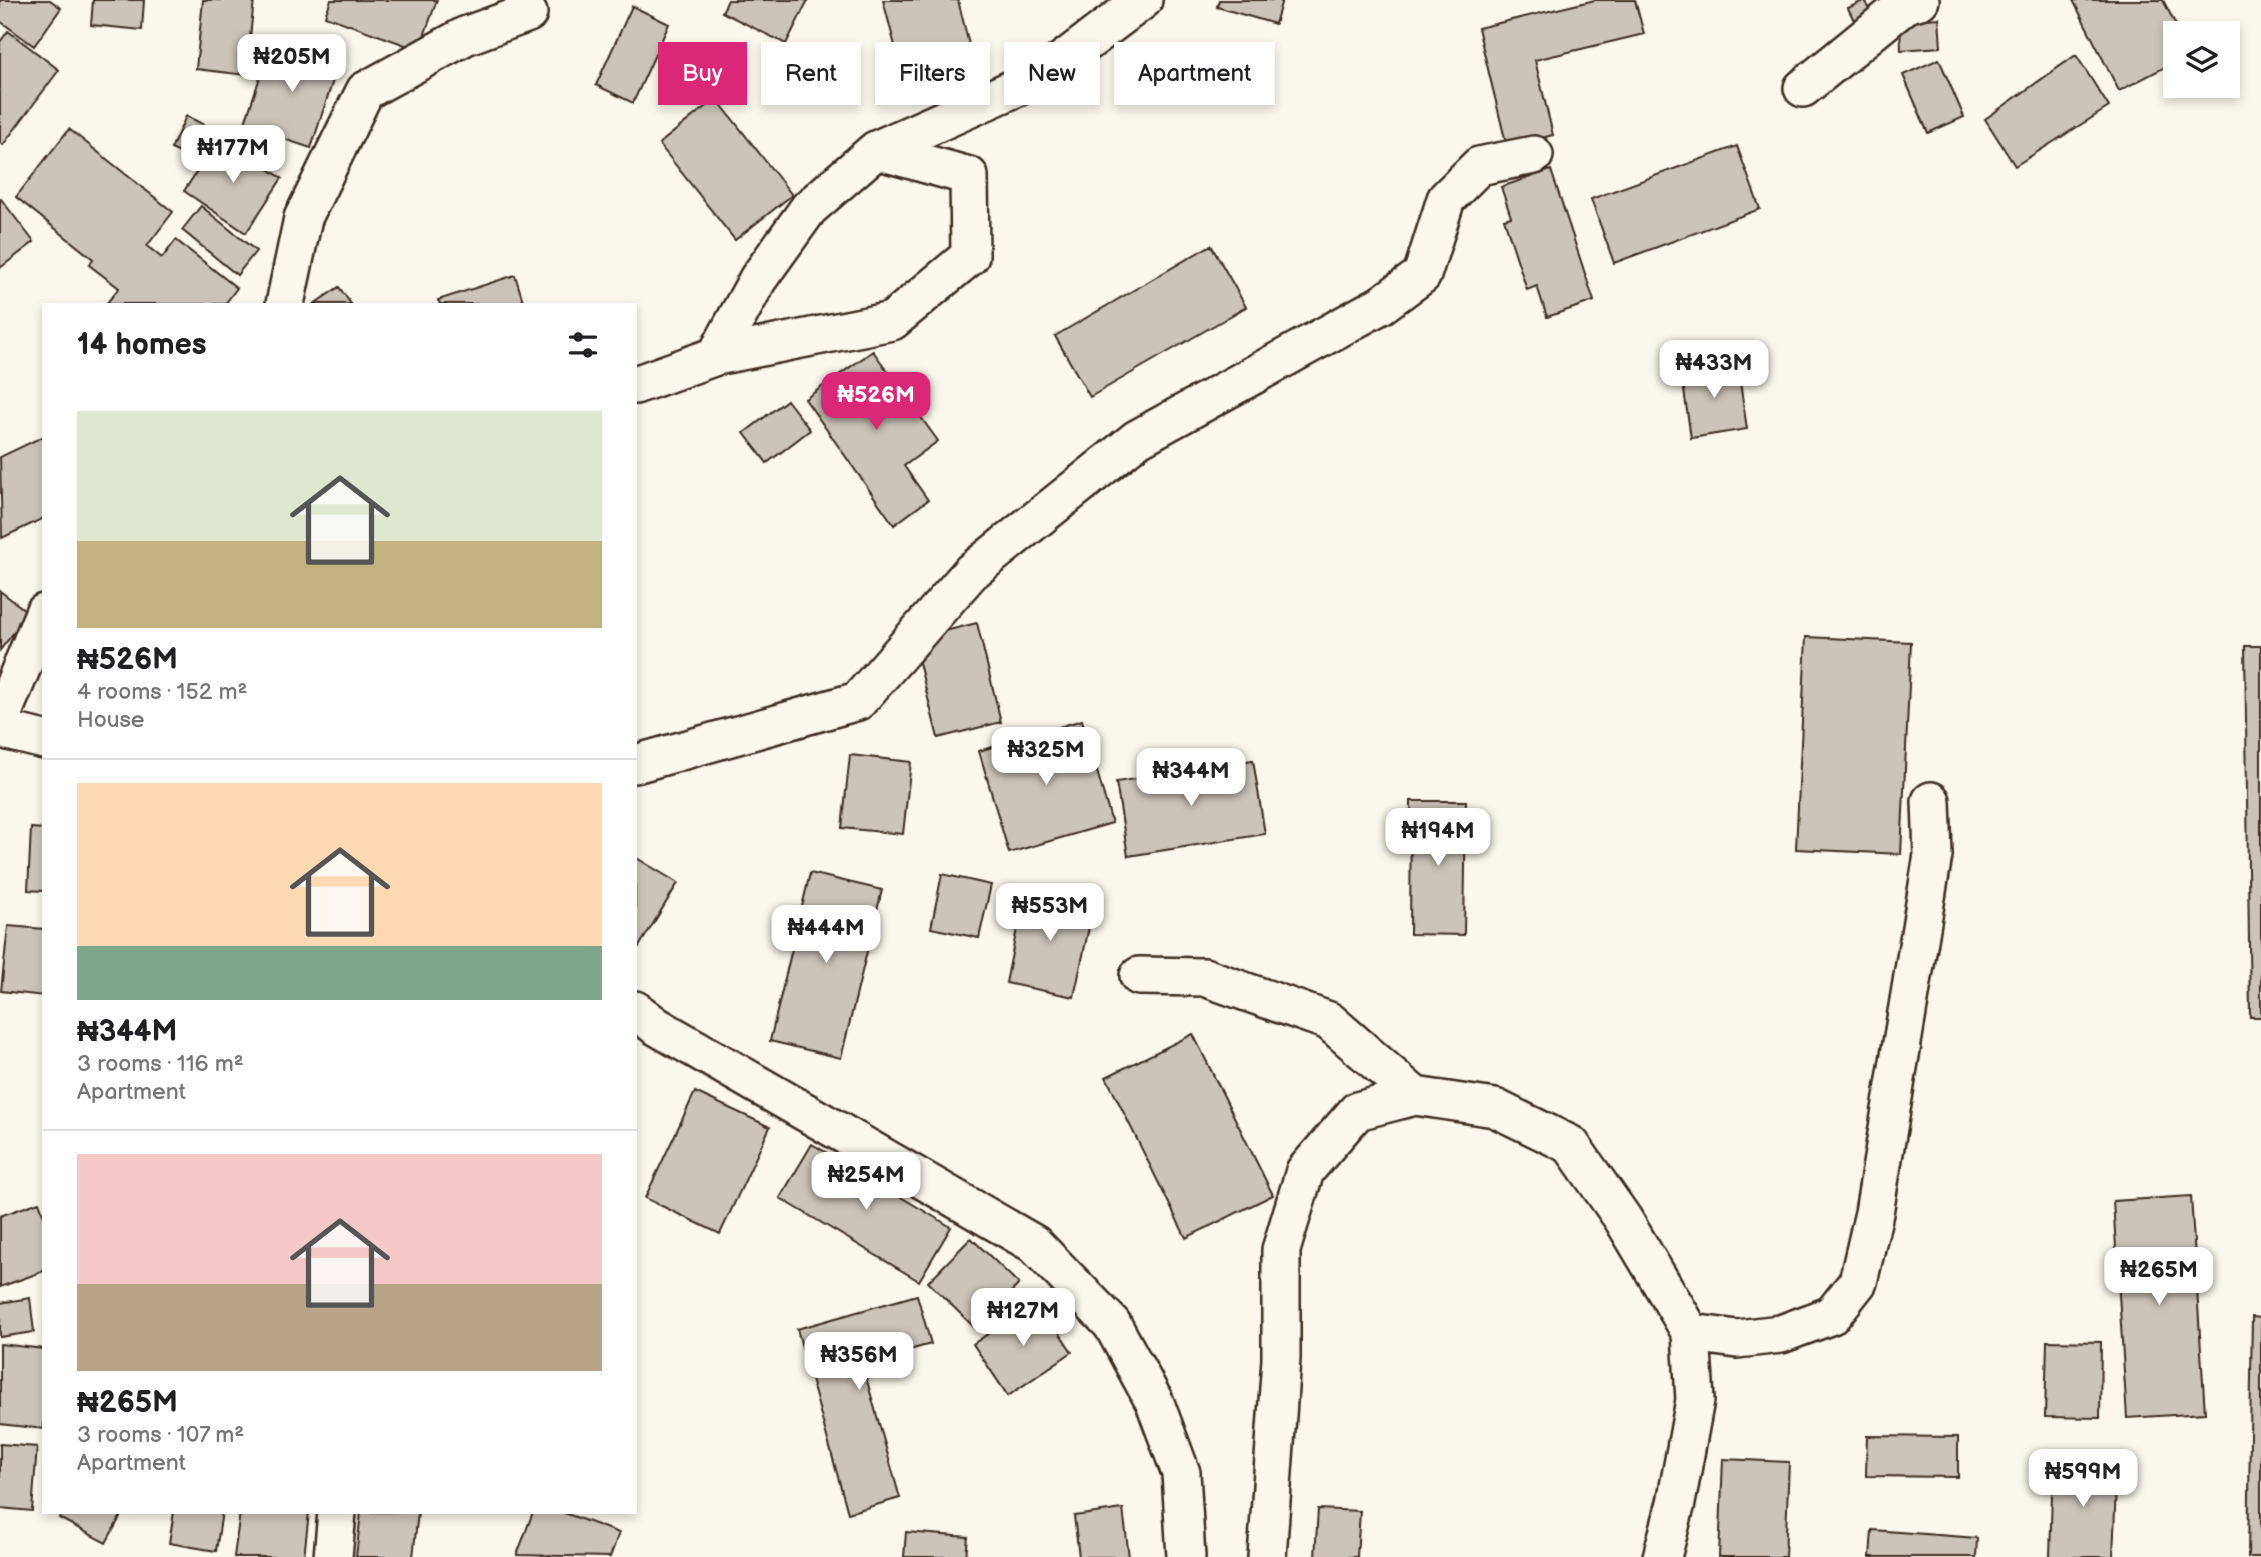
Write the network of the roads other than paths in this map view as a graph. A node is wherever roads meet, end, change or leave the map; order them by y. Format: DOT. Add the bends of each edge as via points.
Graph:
graph roads {
  1 [pos="1143,0"];
  2 [pos="1920,0"];
  3 [pos="528,13"];
  4 [pos="1802,88"];
  5 [pos="876,150"];
  6 [pos="1534,155"];
  7 [pos="285,303"];
  8 [pos="716,356"];
  9 [pos="637,384"];
  10 [pos="42,618"];
  11 [pos="0,720"];
  12 [pos="0,729"];
  13 [pos="42,740"];
  14 [pos="637,763"];
  15 [pos="1931,801"];
  16 [pos="1139,976"];
  17 [pos="637,1012"];
  18 [pos="1415,1097"];
  19 [pos="1691,1333"];
  20 [pos="337,1514"];
  21 [pos="333,1557"];
  22 [pos="1186,1557"];
  23 [pos="1267,1557"];
  24 [pos="1662,1557"];
  1 -- 5 [label="street" via="1042,76"];
  2 -- 4 [label="street" via="1906,4"];
  3 -- 7 [label="street" via="465,36 365,91 303,218"];
  5 -- 8 [label="street" via="809,208 758,279"];
  5 -- 8 [label="street" via="969,176 970,256 891,321"];
  6 -- 14 [label="street" via="1479,166 1446,199 1422,275 1381,305 1137,439 971,572 858,701"];
  8 -- 9 [label="street"];
  10 -- 11 [label="street"];
  12 -- 13 [label="street"];
  15 -- 19 [label="street" via="1933,855 1874,1213 1858,1282 1832,1315 1781,1334 1737,1339"];
  16 -- 18 [label="street" via="1204,977 1329,1021"];
  17 -- 22 [label="street" via="1034,1244 1112,1324 1154,1403 1181,1473"];
  18 -- 19 [label="street" via="1495,1108 1572,1145 1623,1219"];
  18 -- 23 [label="street" via="1357,1111 1305,1171 1281,1250 1282,1359"];
  19 -- 24 [label="street" via="1695,1400"];
  20 -- 21 [label="street"];
}
